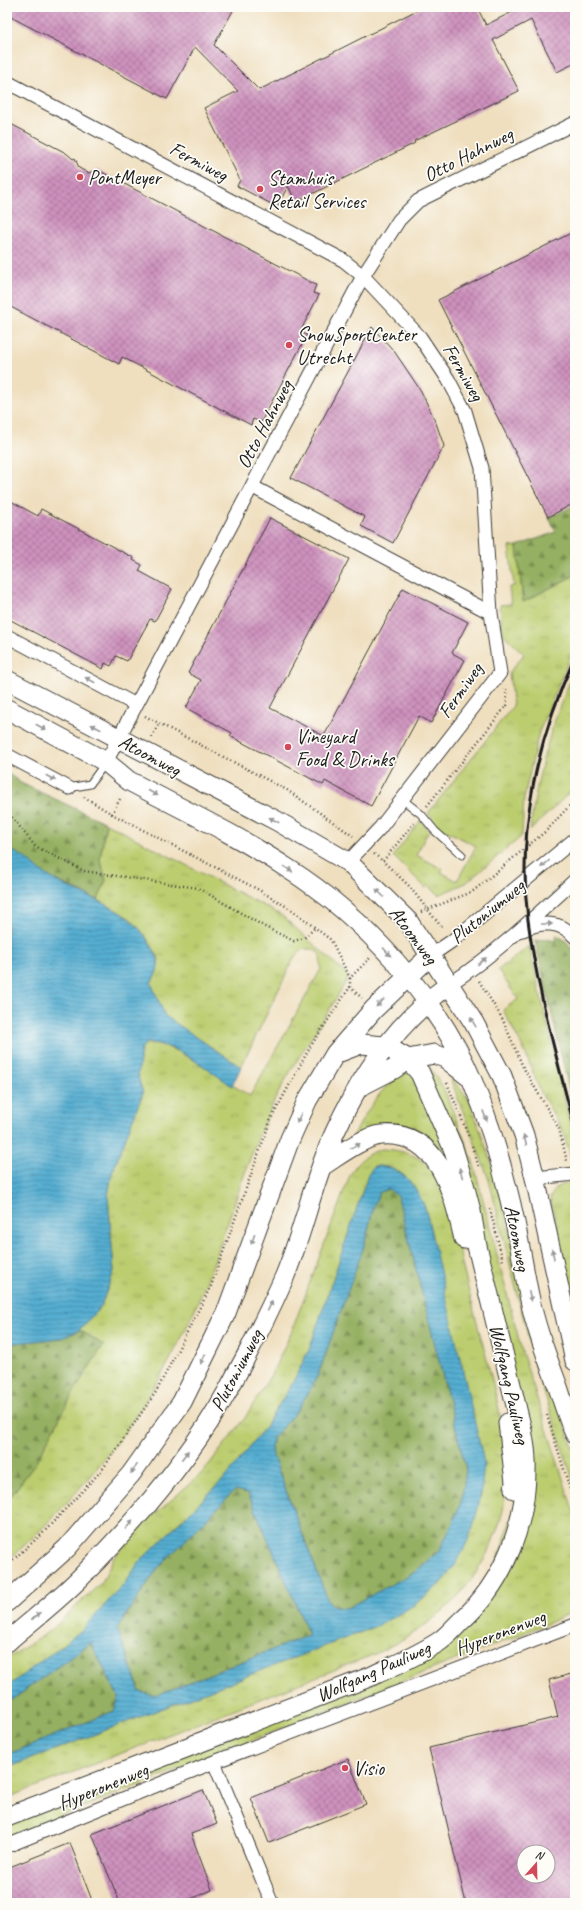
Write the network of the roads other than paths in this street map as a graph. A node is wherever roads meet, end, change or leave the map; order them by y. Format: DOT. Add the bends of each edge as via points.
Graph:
graph roads {
  1 [pos="7,82"];
  2 [pos="575,123"];
  3 [pos="363,276"];
  4 [pos="253,487"];
  5 [pos="491,613"];
  6 [pos="7,636"];
  7 [pos="7,680"];
  8 [pos="7,708"];
  9 [pos="135,709"];
  10 [pos="119,739"];
  11 [pos="7,755"];
  12 [pos="106,762"];
  13 [pos="69,788"];
  14 [pos="402,799"];
  15 [pos="575,839"];
  16 [pos="462,855"];
  17 [pos="348,862"];
  18 [pos="575,880"];
  19 [pos="516,934"];
  20 [pos="575,937"];
  21 [pos="430,956"];
  22 [pos="408,976"];
  23 [pos="450,984"];
  24 [pos="427,1000"];
  25 [pos="385,1046"];
  26 [pos="335,1054"];
  27 [pos="408,1059"];
  28 [pos="472,1079"];
  29 [pos="359,1087"];
  30 [pos="322,1166"];
  31 [pos="575,1174"];
  32 [pos="535,1178"];
  33 [pos="575,1361"];
  34 [pos="575,1434"];
  35 [pos="7,1602"];
  36 [pos="575,1625"];
  37 [pos="7,1642"];
  38 [pos="214,1762"];
  39 [pos="7,1808"];
  40 [pos="7,1817"];
  41 [pos="7,1846"];
  42 [pos="272,1903"];
  1 -- 3 [label="street, Fermiweg" via="343,260"];
  2 -- 3 [label="street, Otto Hahnweg" via="418,201 399,220"];
  3 -- 4 [label="street, Otto Hahnweg"];
  3 -- 5 [label="street, Fermiweg" via="420,337 466,411 482,468"];
  4 -- 5 [label="street"];
  4 -- 9 [label="street, Otto Hahnweg"];
  5 -- 14 [label="street, Fermiweg" via="500,673"];
  9 -- 6 [label="street, Atoomweg, one-way"];
  10 -- 7 [label="main road, Atoomweg, one-way"];
  8 -- 12 [label="main road, Atoomweg, one-way"];
  9 -- 10 [label="street, Otto Hahnweg"];
  10 -- 12 [label="street, Otto Hahnweg"];
  17 -- 10 [label="main road, Atoomweg, one-way" via="277,821"];
  11 -- 13 [label="street, one-way"];
  12 -- 13 [label="lane, Atoomweg" via="90,784"];
  12 -- 22 [label="main road, Atoomweg, one-way" via="129,781 288,868 332,900 382,946"];
  14 -- 16 [label="lane"];
  14 -- 17 [label="street, Fermiweg" via="380,828"];
  15 -- 21 [label="street, Plutoniumweg, one-way" via="452,941"];
  21 -- 17 [label="main road, Atoomweg, one-way" via="408,921"];
  18 -- 19 [label="street, Plutoniumweg"];
  19 -- 20 [label="street, one-way" via="532,926 549,924 561,925"];
  23 -- 19 [label="street, Plutoniumweg, one-way"];
  21 -- 22 [label="main road, Plutoniumweg"];
  21 -- 23 [label="main road, Atoomweg"];
  22 -- 24 [label="main road, Atoomweg"];
  22 -- 26 [label="main road, Plutoniumweg, one-way" via="374,1009"];
  23 -- 24 [label="main road, Plutoniumweg"];
  32 -- 23 [label="main road, Atoomweg, one-way" via="524,1135 502,1076"];
  24 -- 25 [label="main road, Plutoniumweg"];
  24 -- 28 [label="main road, Atoomweg"];
  25 -- 26 [label="main road" via="361,1044"];
  25 -- 27 [label="main road, Wolfgang Pauliweg"];
  25 -- 29 [label="main road, Plutoniumweg"];
  26 -- 35 [label="main road, Plutoniumweg, one-way" via="307,1101 290,1139 226,1313 182,1402 131,1474 67,1548"];
  27 -- 28 [label="main road" via="434,1054 445,1058"];
  27 -- 29 [label="main road"];
  40 -- 27 [label="main road, Wolfgang Pauliweg, one-way" via="372,1676 409,1658 441,1640 473,1611 496,1580 509,1556 521,1517 526,1460 522,1430 477,1246 471,1211 453,1148 420,1073"];
  28 -- 34 [label="main road, Atoomweg, one-way" via="493,1137 509,1194 529,1297"];
  29 -- 30 [label="main road, Plutoniumweg" via="335,1133"];
  37 -- 30 [label="main road, Plutoniumweg, one-way" via="82,1576 154,1498 194,1444 227,1392 284,1277"];
  30 -- 39 [label="main road, Wolfgang Pauliweg, one-way" via="369,1139 381,1135 395,1135 408,1138 428,1151 450,1184 508,1418 515,1482 510,1517 499,1549 482,1582 446,1622 387,1657"];
  31 -- 32 [label="street"];
  33 -- 32 [label="main road, Atoomweg, one-way"];
  36 -- 38 [label="street, Hyperonenweg"];
  38 -- 41 [label="street, Hyperonenweg"];
  38 -- 42 [label="street"];
}
